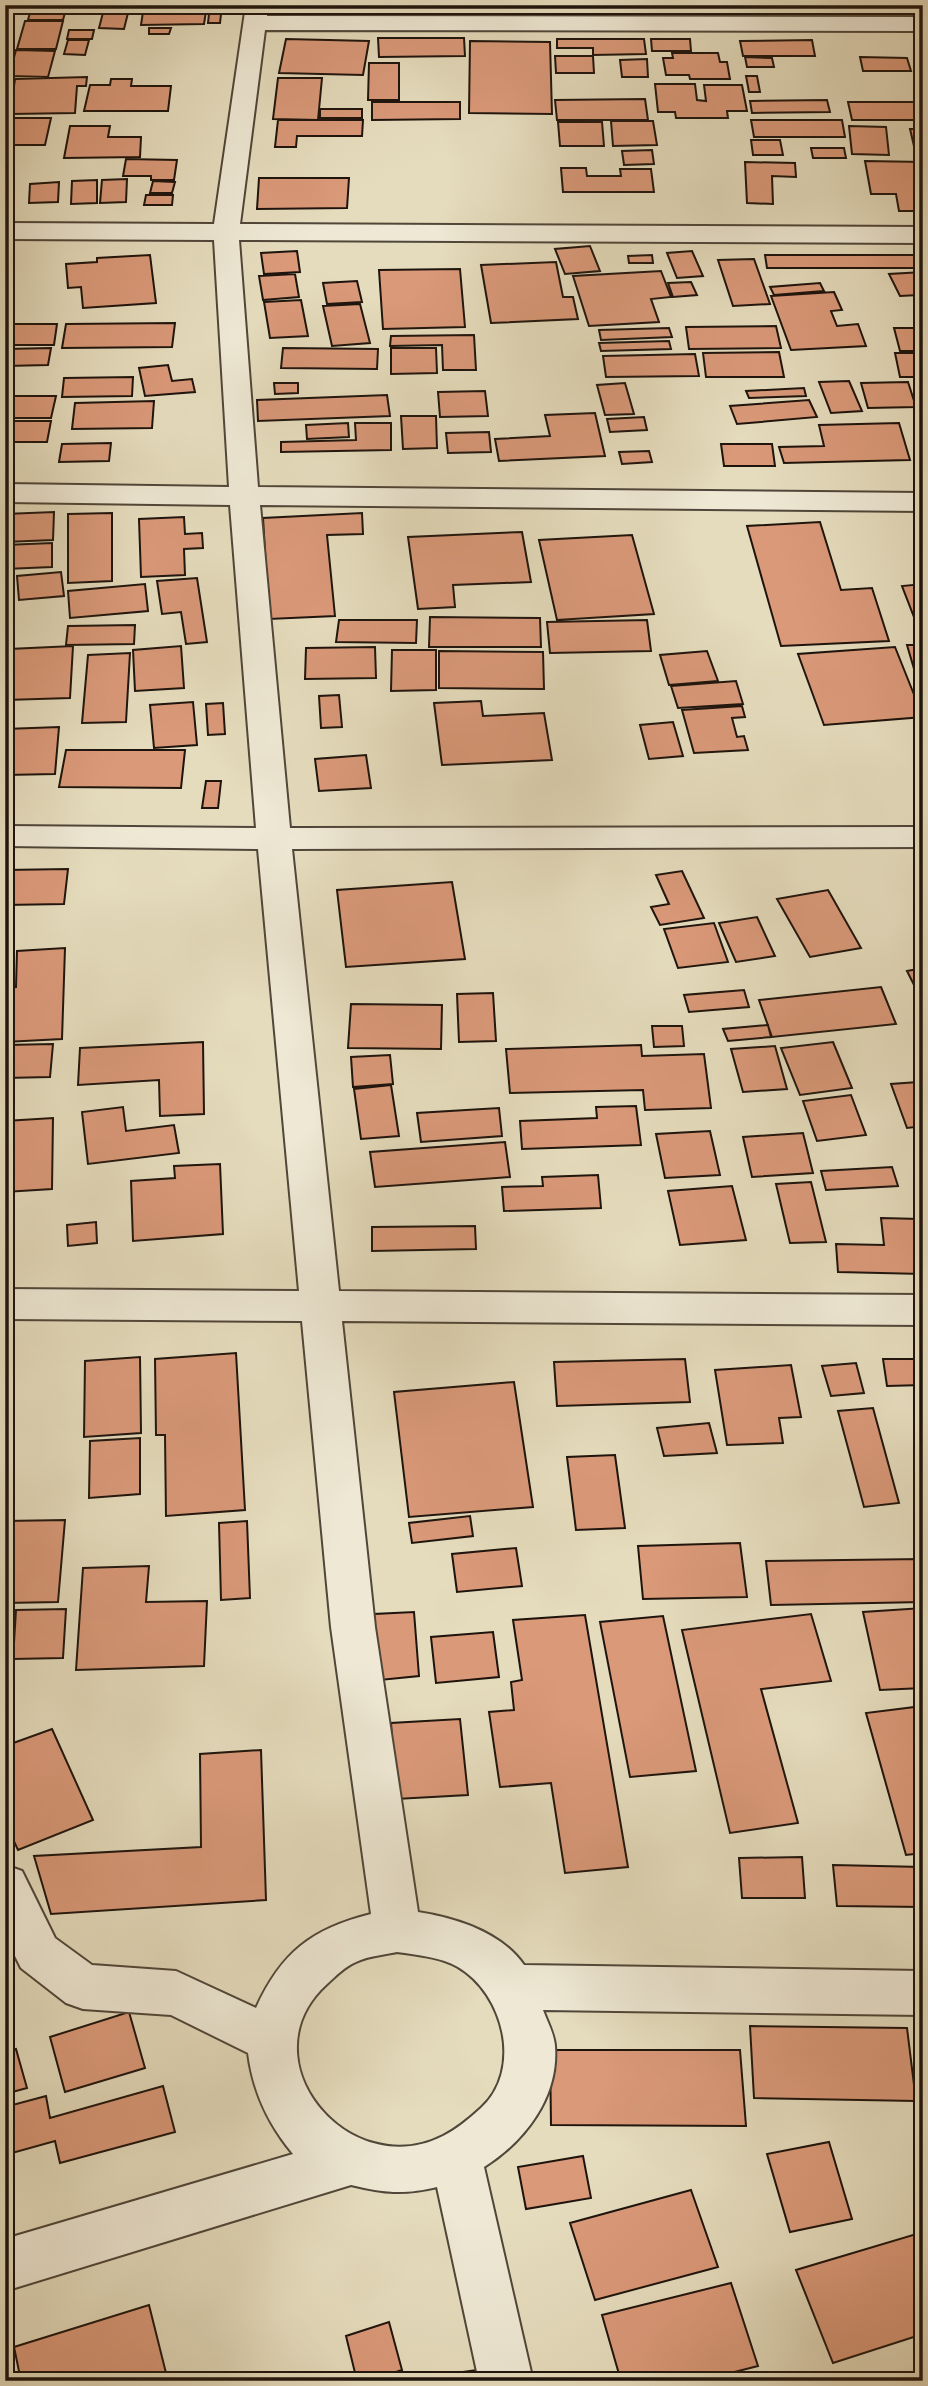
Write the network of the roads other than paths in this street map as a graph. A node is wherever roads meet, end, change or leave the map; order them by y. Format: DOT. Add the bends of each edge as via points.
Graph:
graph roads {
  1 [pos="256,14"];
  2 [pos="923,24"];
  3 [pos="5,231"];
  4 [pos="226,232"];
  5 [pos="923,235"];
  6 [pos="5,493"];
  7 [pos="244,494"];
  8 [pos="923,502"];
  9 [pos="5,836"];
  10 [pos="923,837"];
  11 [pos="274,839"];
  12 [pos="5,1304"];
  13 [pos="323,1306"];
  14 [pos="923,1310"];
  15 [pos="5,1886"];
  16 [pos="397,1931"];
  17 [pos="510,1987"];
  18 [pos="923,1993"];
  19 [pos="271,2040"];
  20 [pos="456,2157"];
  21 [pos="350,2161"];
  22 [pos="5,2265"];
  23 [pos="506,2381"];
  1 -- 2 [label="street"];
  1 -- 4 [label="street"];
  3 -- 4 [label="street"];
  4 -- 5 [label="street"];
  4 -- 7 [label="street"];
  6 -- 7 [label="street"];
  7 -- 8 [label="street"];
  7 -- 11 [label="street"];
  9 -- 11 [label="street"];
  10 -- 11 [label="street"];
  11 -- 13 [label="street"];
  12 -- 13 [label="street"];
  13 -- 14 [label="street"];
  13 -- 16 [label="street" via="353,1627"];
  15 -- 19 [label="street" via="38,1953 83,1987 176,1993"];
  16 -- 17 [label="street" via="431,1933 462,1945 489,1962"];
  16 -- 19 [label="street" via="361,1937 318,1960 300,1976 281,2007"];
  17 -- 18 [label="street"];
  17 -- 20 [label="street" via="530,2048 526,2082 510,2112 486,2138"];
  19 -- 21 [label="street" via="274,2077 288,2112 315,2141"];
  20 -- 21 [label="street" via="422,2168 385,2169"];
  20 -- 23 [label="street"];
  21 -- 22 [label="street"];
}
